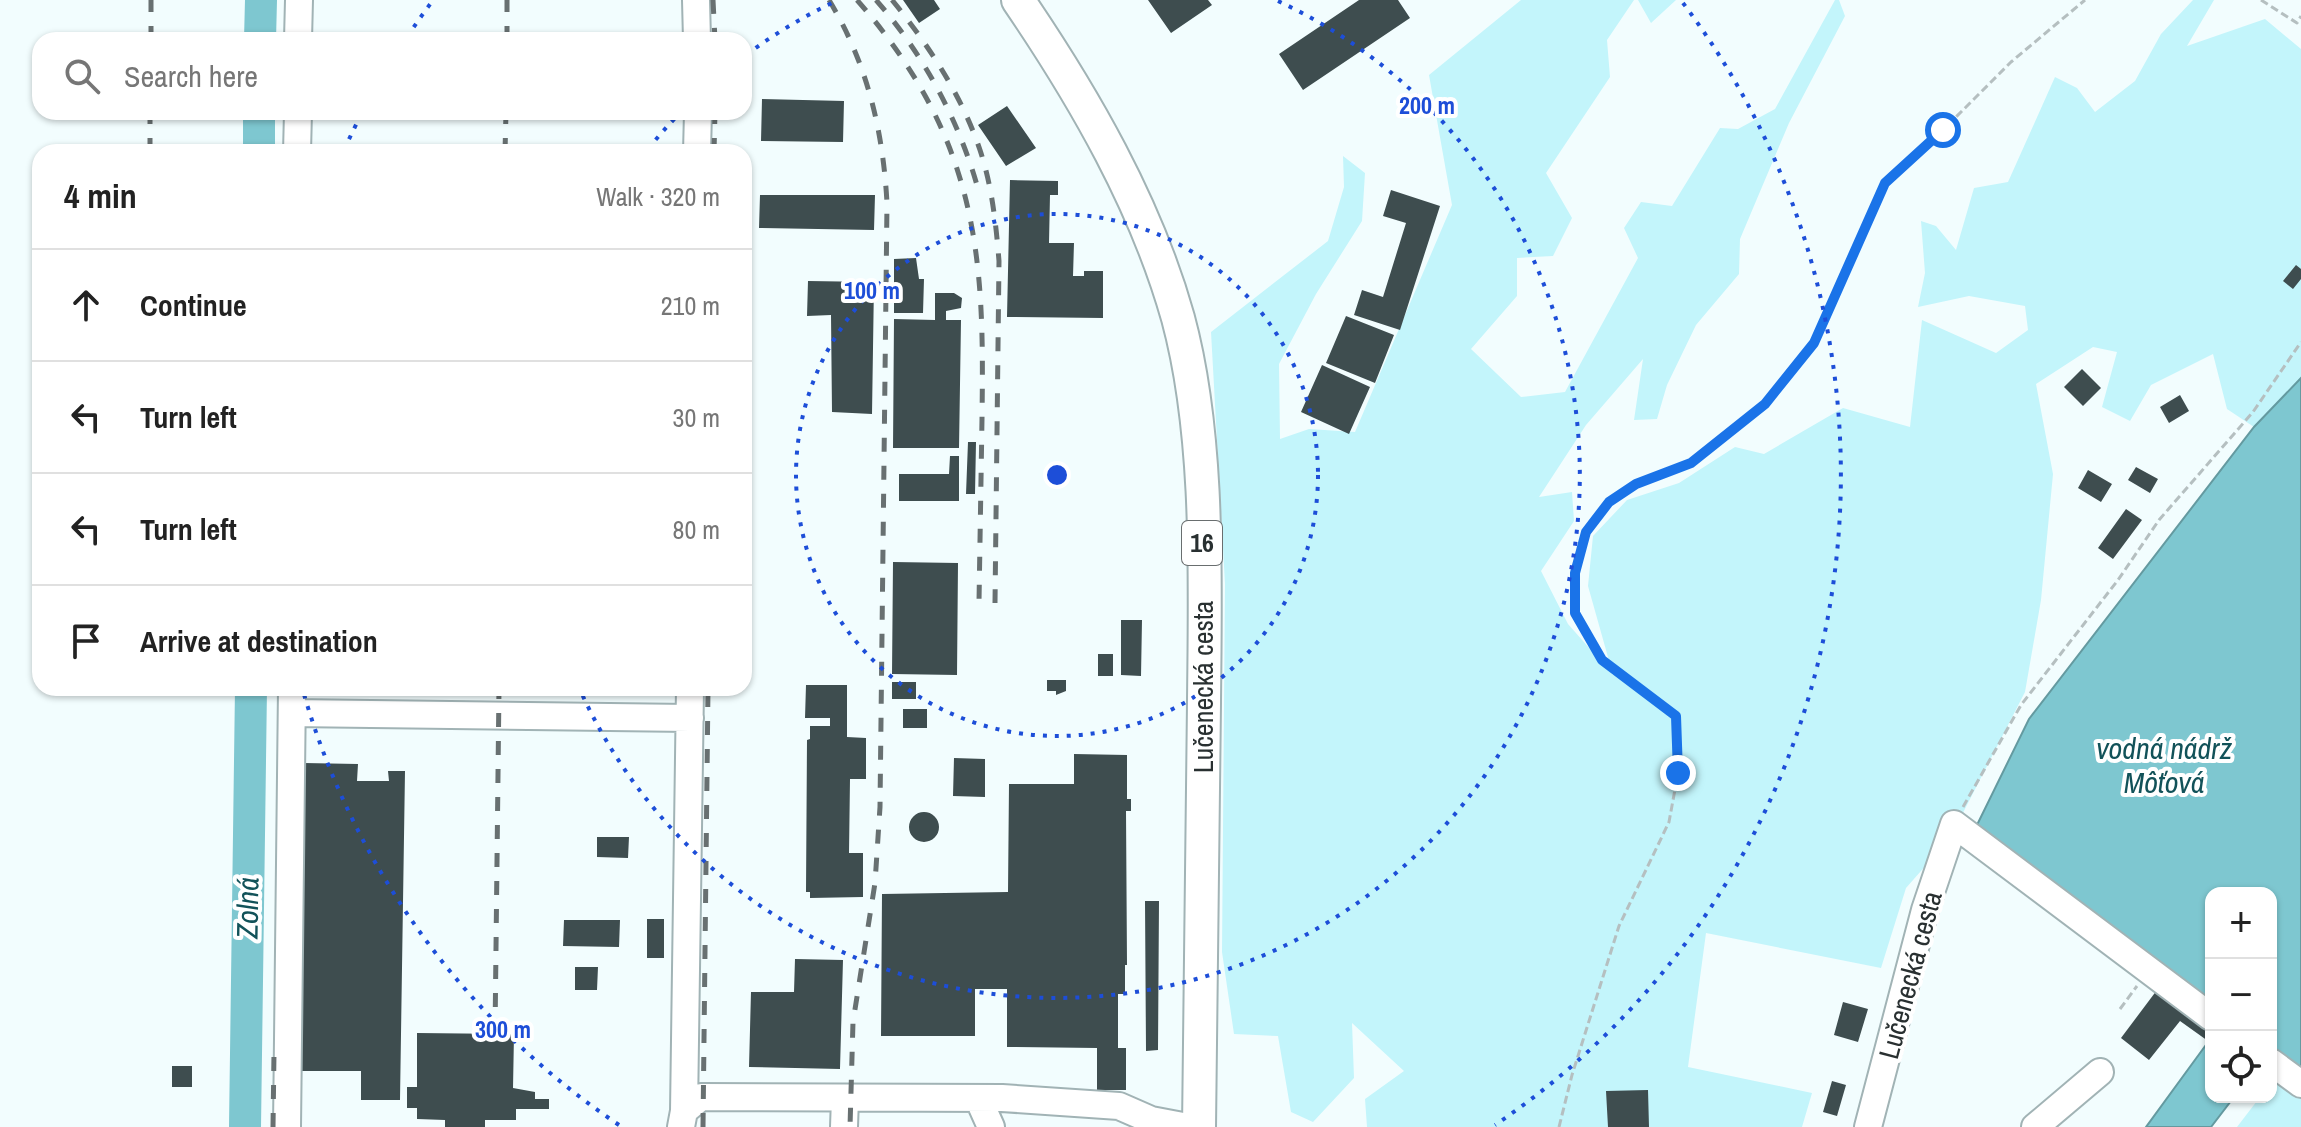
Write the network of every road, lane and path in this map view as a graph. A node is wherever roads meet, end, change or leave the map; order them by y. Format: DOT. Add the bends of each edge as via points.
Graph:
graph roads {
  1 [pos="299,0"];
  2 [pos="696,0"];
  3 [pos="1018,0"];
  4 [pos="2085,0"];
  5 [pos="2261,0"];
  6 [pos="2301,16"];
  7 [pos="298,32"];
  8 [pos="697,32"];
  9 [pos="298,120"];
  10 [pos="698,120"];
  11 [pos="297,144"];
  12 [pos="697,144"];
  13 [pos="2301,342"];
  14 [pos="690,696"];
  15 [pos="292,701"];
  16 [pos="690,718"];
  17 [pos="1954,824"];
  18 [pos="2149,970"];
  19 [pos="2120,1009"];
  20 [pos="2205,1012"];
  21 [pos="2277,1066"];
  22 [pos="2100,1072"];
  23 [pos="2301,1084"];
  24 [pos="845,1098"];
  25 [pos="978,1098"];
  26 [pos="683,1119"];
  27 [pos="287,1127"];
  28 [pos="844,1127"];
  29 [pos="991,1127"];
  30 [pos="1188,1127"];
  31 [pos="1199,1127"];
  32 [pos="1559,1127"];
  33 [pos="1868,1127"];
  34 [pos="2035,1127"];
  1 -- 7 [label="street"];
  2 -- 8 [label="street"];
  3 -- 31 [label="main road, Lučenecká cesta / 16" via="1085,107 1136,204 1166,280 1188,360 1200,469 1204,579"];
  4 -- 32 [label="path" via="2011,62 1885,183 1814,343 1765,404 1691,463 1636,484 1609,502 1586,532 1575,573 1575,613 1602,660 1676,716 1678,773 1669,822 1619,926"];
  5 -- 6 [label="path" via="2297,23"];
  9 -- 11 [label="street"];
  10 -- 12 [label="street"];
  13 -- 17 [label="path" via="2253,412 2159,520 2021,705"];
  14 -- 16 [label="street"];
  15 -- 16 [label="street"];
  15 -- 27 [label="street"];
  16 -- 26 [label="street"];
  17 -- 18 [label="street"];
  17 -- 33 [label="street, Lučenecká cesta" via="1925,910"];
  18 -- 19 [label="path"];
  18 -- 20 [label="street"];
  21 -- 23 [label="street"];
  22 -- 34 [label="street"];
  24 -- 25 [label="street"];
  24 -- 26 [label="street" via="701,1097"];
  24 -- 28 [label="street"];
  25 -- 29 [label="street"];
  25 -- 30 [label="street" via="1119,1106 1151,1120"];
}
